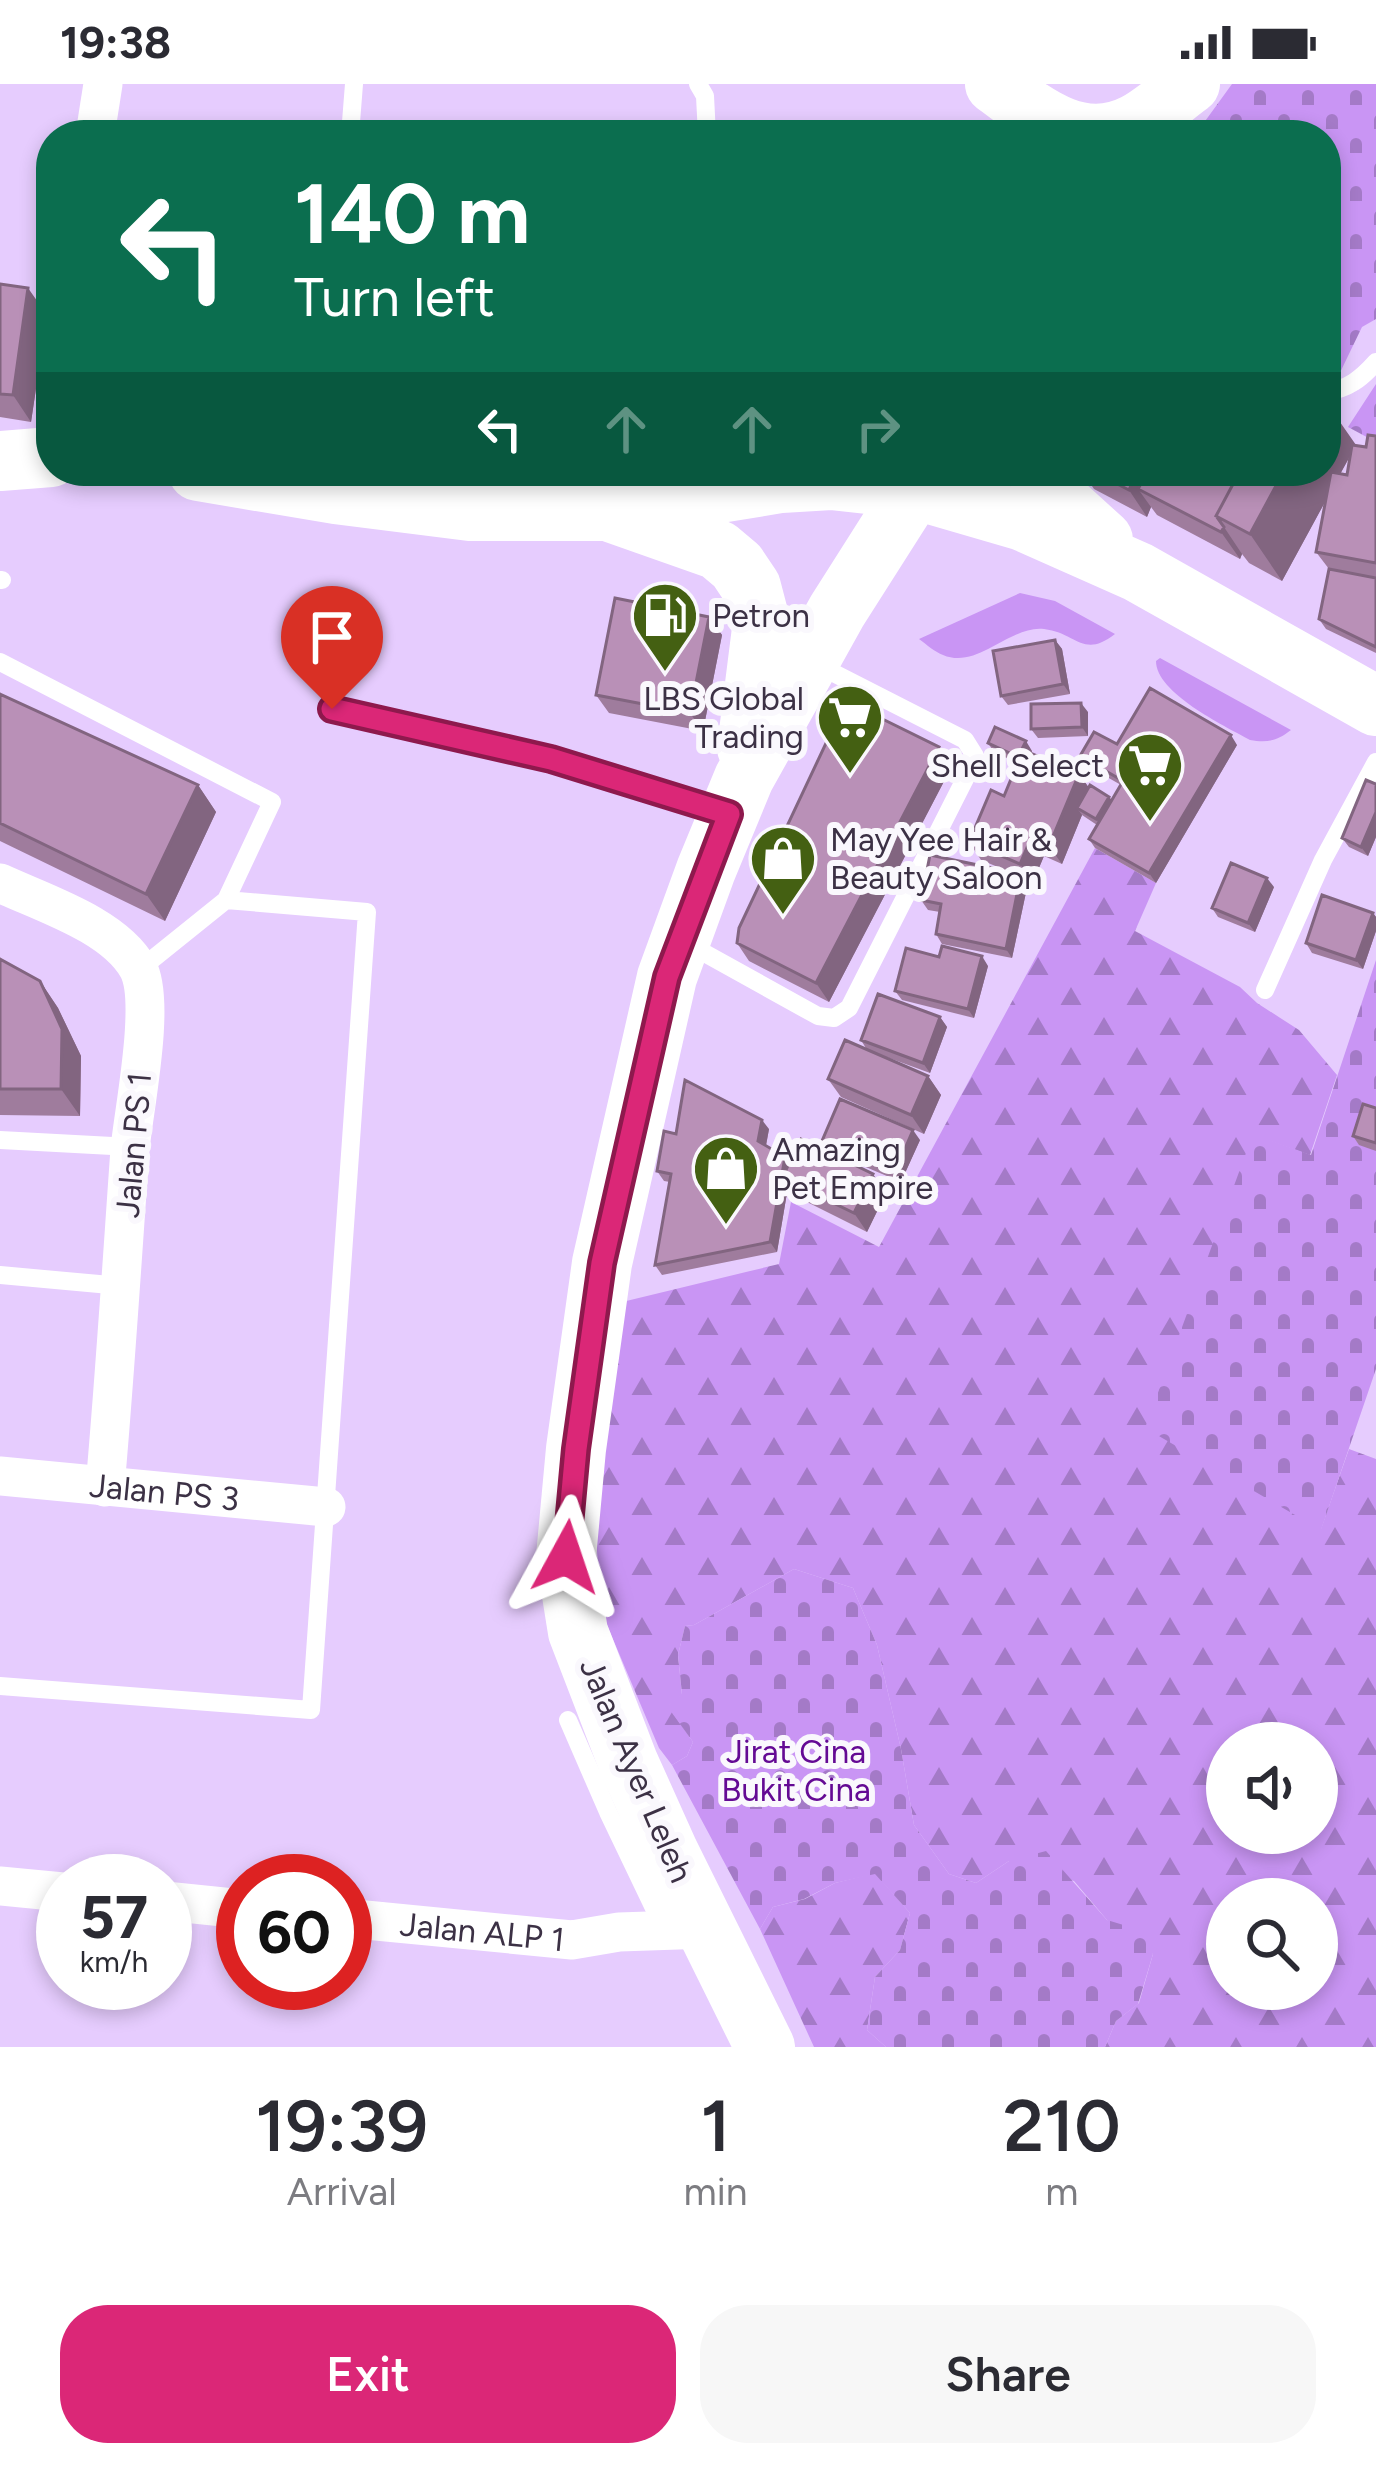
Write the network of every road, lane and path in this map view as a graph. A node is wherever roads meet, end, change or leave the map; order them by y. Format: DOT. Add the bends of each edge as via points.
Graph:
graph roads {
  1 [pos="103,84"];
  2 [pos="354,84"];
  3 [pos="698,84"];
  4 [pos="1192,84"];
  5 [pos="1012,102"];
  6 [pos="97,120"];
  7 [pos="351,120"];
  8 [pos="706,120"];
  9 [pos="1044,120"];
  10 [pos="1140,120"];
  11 [pos="1174,120"];
  12 [pos="1376,362"];
  13 [pos="1341,389"];
  14 [pos="354,486"];
  15 [pos="718,486"];
  16 [pos="916,486"];
  17 [pos="935,486"];
  18 [pos="1046,486"];
  19 [pos="614,491"];
  20 [pos="1138,572"];
  21 [pos="809,661"];
  22 [pos="0,662"];
  23 [pos="1376,706"];
  24 [pos="332,709"];
  25 [pos="1376,762"];
  26 [pos="736,796"];
  27 [pos="0,883"];
  28 [pos="226,900"];
  29 [pos="681,940"];
  30 [pos="139,970"];
  31 [pos="1265,990"];
  32 [pos="0,1140"];
  33 [pos="130,1147"];
  34 [pos="0,1275"];
  35 [pos="122,1287"];
  36 [pos="0,1476"];
  37 [pos="105,1487"];
  38 [pos="326,1507"];
  39 [pos="0,1686"];
  40 [pos="568,1720"];
  41 [pos="0,1886"];
  42 [pos="36,1889"];
  43 [pos="676,1909"];
  44 [pos="372,1921"];
  45 [pos="764,2047"];
  1 -- 6 [label="street"];
  2 -- 7 [label="lane"];
  3 -- 8 [label="lane"];
  4 -- 10 [label="main road"];
  4 -- 11 [label="main road"];
  5 -- 9 [label="main road"];
  12 -- 13 [label="lane"];
  14 -- 19 [label="main road" via="470,511"];
  15 -- 19 [label="main road"];
  16 -- 21 [label="main road, Jalan Ayer Leleh"];
  17 -- 20 [label="main road"];
  18 -- 20 [label="main road"];
  19 -- 26 [label="main road" via="718,550 751,587 761,628"];
  20 -- 23 [label="main road"];
  21 -- 26 [label="main road, Jalan Ayer Leleh"];
  21 -- 29 [label="lane" via="965,740 975,756 969,770 849,1008 834,1018"];
  22 -- 28 [label="lane" via="272,802"];
  24 -- 26 [label="lane"];
  25 -- 31 [label="lane"];
  26 -- 29 [label="main road, Jalan Ayer Leleh"];
  27 -- 30 [label="street" via="115,940"];
  28 -- 30 [label="lane"];
  28 -- 38 [label="lane" via="367,912"];
  29 -- 43 [label="main road, Jalan Ayer Leleh" via="602,1263 566,1557 578,1632"];
  30 -- 33 [label="street, Jalan PS 1" via="146,1001"];
  32 -- 33 [label="lane"];
  33 -- 35 [label="street, Jalan PS 1"];
  34 -- 35 [label="lane"];
  35 -- 37 [label="street, Jalan PS 1"];
  36 -- 37 [label="street, Jalan PS 3"];
  37 -- 38 [label="street, Jalan PS 3"];
  38 -- 39 [label="lane" via="311,1710"];
  40 -- 43 [label="lane"];
  41 -- 42 [label="street"];
  43 -- 44 [label="street, Jalan ALP 1" via="620,1932 572,1940"];
  43 -- 45 [label="main road, Jalan Ayer Leleh"];
}
